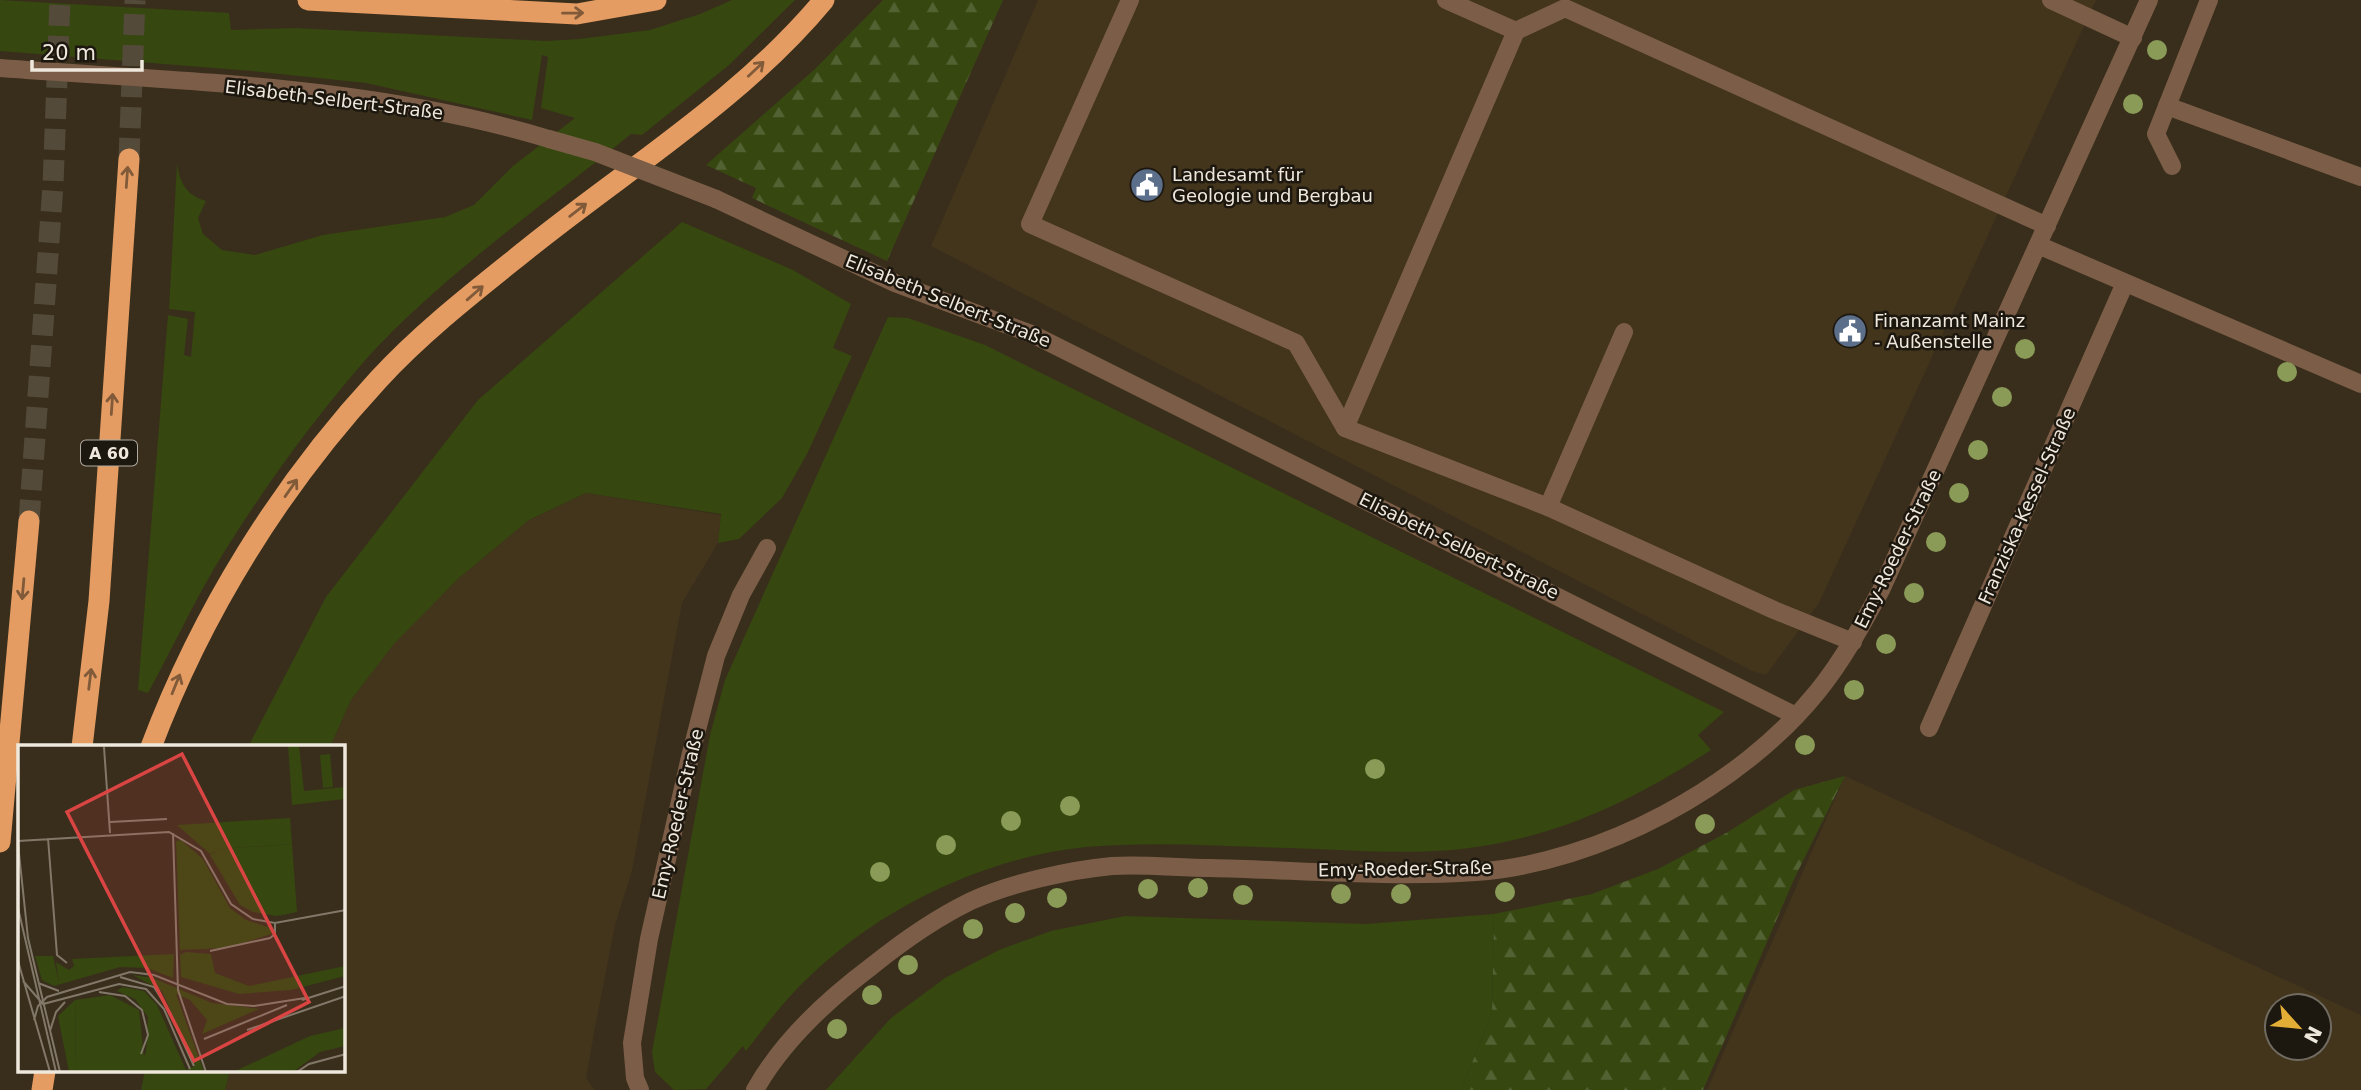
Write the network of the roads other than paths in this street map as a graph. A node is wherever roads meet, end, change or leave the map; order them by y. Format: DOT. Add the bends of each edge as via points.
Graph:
graph roads {
  1 [pos="308,0"];
  2 [pos="656,0"];
  3 [pos="824,0"];
  4 [pos="1130,0"];
  5 [pos="1446,0"];
  6 [pos="2050,0"];
  7 [pos="2149,0"];
  8 [pos="2208,0"];
  9 [pos="1516,31"];
  10 [pos="2133,38"];
  11 [pos="0,68"];
  12 [pos="2168,106"];
  13 [pos="129,159"];
  14 [pos="2172,166"];
  15 [pos="2361,177"];
  16 [pos="2047,226"];
  17 [pos="2038,245"];
  18 [pos="2125,283"];
  19 [pos="1624,332"];
  20 [pos="2361,384"];
  21 [pos="1345,428"];
  22 [pos="1548,507"];
  23 [pos="29,521"];
  24 [pos="767,548"];
  25 [pos="1853,642"];
  26 [pos="1796,716"];
  27 [pos="1929,728"];
  28 [pos="82,745"];
  29 [pos="152,745"];
  30 [pos="0,842"];
  31 [pos="640,1090"];
  32 [pos="755,1090"];
  1 -- 2 [label="highway, one-way" via="577,14"];
  29 -- 3 [label="highway, one-way" via="183,668 253,542 341,422 380,378 524,252 740,84"];
  4 -- 21 [label="street" via="1030,225 1296,343"];
  5 -- 9 [label="street"];
  6 -- 10 [label="street"];
  7 -- 10 [label="street, Emy-Roeder-Straße"];
  8 -- 12 [label="street"];
  9 -- 16 [label="street" via="1565,8"];
  9 -- 21 [label="street"];
  10 -- 16 [label="street, Emy-Roeder-Straße"];
  11 -- 26 [label="street, Elisabeth-Selbert-Straße, bridge" via="291,90 425,108 595,152 716,199 895,283 1034,335"];
  12 -- 14 [label="street" via="2156,134"];
  12 -- 15 [label="street"];
  28 -- 13 [label="highway, A 60, one-way" via="99,601"];
  16 -- 17 [label="street, Emy-Roeder-Straße"];
  17 -- 18 [label="street"];
  17 -- 25 [label="street, Emy-Roeder-Straße"];
  18 -- 20 [label="street"];
  18 -- 27 [label="street, Franziska-Kessel-Straße"];
  19 -- 22 [label="street"];
  21 -- 22 [label="street"];
  22 -- 25 [label="street"];
  23 -- 30 [label="highway, one-way"];
  24 -- 31 [label="street, Emy-Roeder-Straße" via="716,656 690,757 649,939 632,1043"];
  25 -- 26 [label="street, Emy-Roeder-Straße"];
  26 -- 32 [label="street, Emy-Roeder-Straße" via="1716,784 1680,806 1558,857 1478,872 1112,866 1039,879 973,900 909,936 838,992 792,1039"];
}
